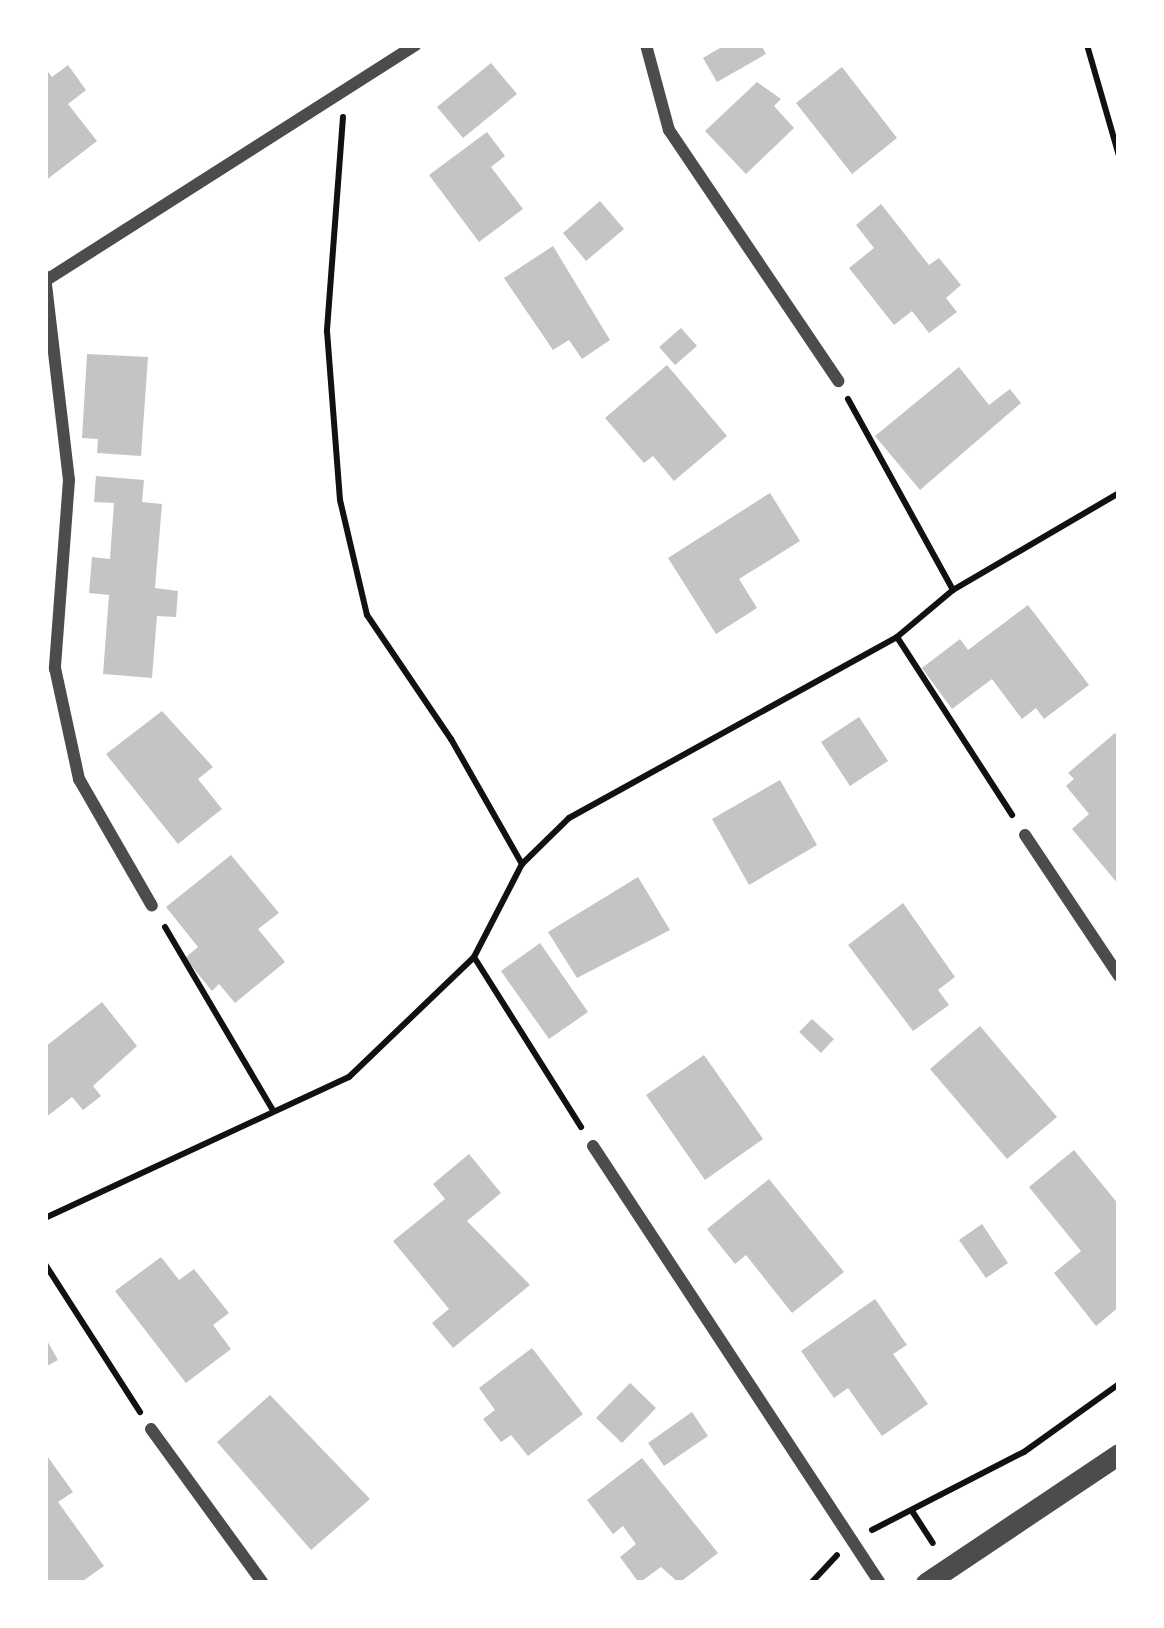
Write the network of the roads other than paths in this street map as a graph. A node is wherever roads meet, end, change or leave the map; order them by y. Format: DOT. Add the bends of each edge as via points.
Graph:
graph roads {
  1 [pos="415,45"];
  2 [pos="646,45"];
  3 [pos="46,279"];
  4 [pos="838,381"];
  5 [pos="1025,835"];
  6 [pos="152,906"];
  7 [pos="1119,976"];
  8 [pos="593,1146"];
  9 [pos="151,1429"];
  10 [pos="1119,1454"];
  11 [pos="263,1583"];
  12 [pos="880,1583"];
  13 [pos="926,1583"];
  1 -- 3 [label="street"];
  2 -- 4 [label="street" via="669,130"];
  3 -- 6 [label="street" via="69,480 56,668 79,779"];
  5 -- 7 [label="street"];
  8 -- 12 [label="street"];
  9 -- 11 [label="street"];
  10 -- 13 [label="street"];
}
